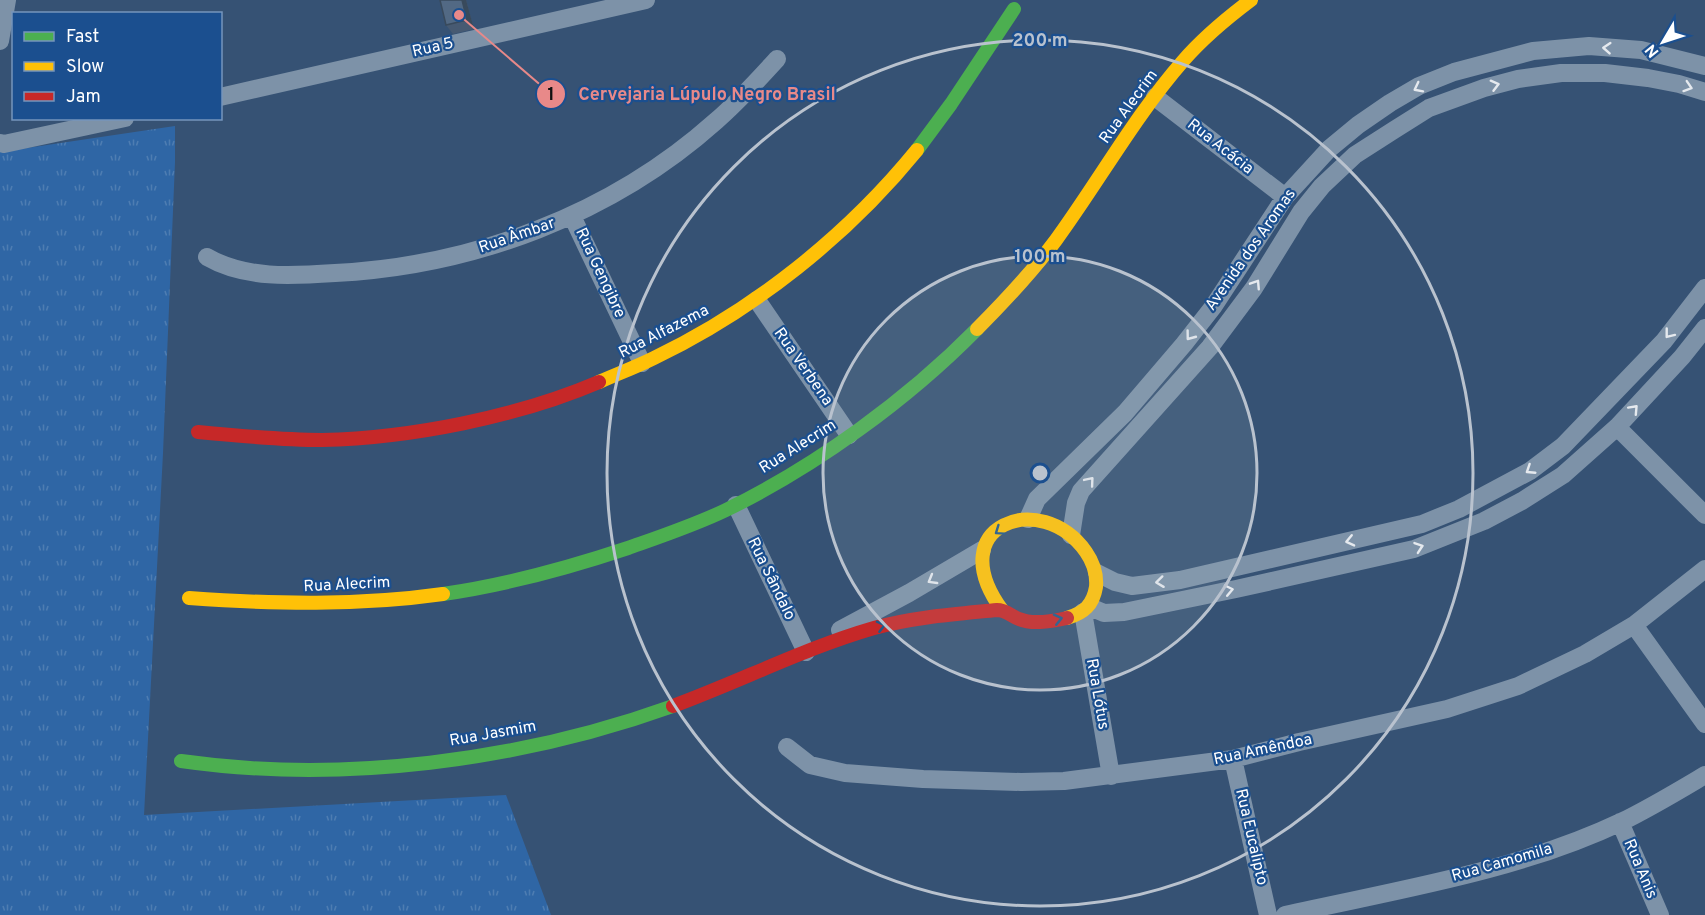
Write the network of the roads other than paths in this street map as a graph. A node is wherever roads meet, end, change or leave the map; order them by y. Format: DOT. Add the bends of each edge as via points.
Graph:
graph roads {
  1 [pos="7,0"];
  2 [pos="646,0"];
  3 [pos="1251,0"];
  4 [pos="1014,9"];
  5 [pos="0,41"];
  6 [pos="777,59"];
  7 [pos="1705,66"];
  8 [pos="1705,92"];
  9 [pos="222,97"];
  10 [pos="1155,97"];
  11 [pos="116,120"];
  12 [pos="0,143"];
  13 [pos="1285,197"];
  14 [pos="572,216"];
  15 [pos="207,257"];
  16 [pos="1705,288"];
  17 [pos="757,300"];
  18 [pos="1705,328"];
  19 [pos="642,363"];
  20 [pos="1617,428"];
  21 [pos="198,432"];
  22 [pos="849,435"];
  23 [pos="736,505"];
  24 [pos="1705,515"];
  25 [pos="1028,519"];
  26 [pos="1071,535"];
  27 [pos="982,550"];
  28 [pos="1705,569"];
  29 [pos="1097,573"];
  30 [pos="189,598"];
  31 [pos="1087,609"];
  32 [pos="1002,610"];
  33 [pos="1634,625"];
  34 [pos="803,652"];
  35 [pos="1705,724"];
  36 [pos="787,747"];
  37 [pos="1233,759"];
  38 [pos="181,761"];
  39 [pos="1705,775"];
  40 [pos="1111,776"];
  41 [pos="1620,822"];
  42 [pos="1268,915"];
  43 [pos="1286,915"];
  44 [pos="1659,915"];
  1 -- 5 [label="street"];
  2 -- 9 [label="street, Rua 5"];
  3 -- 10 [label="street, Rua Alecrim" via="1184,60"];
  4 -- 17 [label="street, Rua Alfazema" via="911,158 843,230"];
  6 -- 14 [label="street, Rua Âmbar" via="723,114 679,151"];
  7 -- 13 [label="street, Avenida dos Aromas, one-way" via="1641,50 1589,46 1533,51 1454,72 1419,86 1358,125 1329,149"];
  26 -- 8 [label="street, Avenida dos Aromas, one-way" via="1081,491 1210,347 1254,288 1301,212 1356,155 1429,108 1518,79 1561,73 1605,73 1658,80"];
  10 -- 13 [label="street, Rua Acácia"];
  10 -- 22 [label="street, Rua Alecrim" via="1065,227 998,308 957,348"];
  11 -- 12 [label="street"];
  13 -- 25 [label="street, Avenida dos Aromas, one-way" via="1184,344 1125,413 1037,499"];
  14 -- 15 [label="street, Rua Âmbar" via="491,246 397,268 292,276 248,272"];
  14 -- 19 [label="street, Rua Gengibre"];
  16 -- 29 [label="street, one-way" via="1664,341 1563,446 1530,471 1459,509 1422,524 1180,580 1132,586"];
  17 -- 19 [label="street, Rua Alfazema" via="696,337"];
  17 -- 22 [label="street, Rua Verbena"];
  20 -- 18 [label="street, one-way"];
  19 -- 21 [label="street, Rua Alfazema" via="557,399 459,425 339,439 278,439"];
  20 -- 24 [label="street"];
  31 -- 20 [label="street, one-way" via="1124,612 1414,549 1522,501 1563,475"];
  22 -- 23 [label="street, Rua Alecrim"];
  23 -- 30 [label="street, Rua Alecrim" via="672,533 555,572 438,595 316,604"];
  23 -- 34 [label="street, Rua Sândalo"];
  25 -- 26 [label="street" via="1044,520"];
  25 -- 27 [label="street, one-way" via="999,529 987,539"];
  26 -- 29 [label="street"];
  27 -- 32 [label="street" via="986,583"];
  27 -- 34 [label="street, one-way"];
  28 -- 33 [label="street, Rua Amêndoa"];
  29 -- 31 [label="street" via="1096,588"];
  32 -- 31 [label="street, one-way" via="1022,620 1051,621"];
  31 -- 40 [label="street, Rua Lótus"];
  34 -- 32 [label="street, Rua Jasmim, one-way" via="892,624"];
  33 -- 35 [label="street"];
  33 -- 37 [label="street, Rua Amêndoa" via="1553,670 1483,698"];
  34 -- 38 [label="street, Rua Jasmim" via="732,683 615,725 478,756 338,771 220,768"];
  36 -- 40 [label="street, Rua Amêndoa" via="810,765 845,773 1021,782"];
  37 -- 40 [label="street, Rua Amêndoa"];
  37 -- 42 [label="street, Rua Eucalipto"];
  39 -- 41 [label="street, Rua Camomila"];
  41 -- 43 [label="street, Rua Camomila" via="1482,871"];
  41 -- 44 [label="street, Rua Anis"];
}
